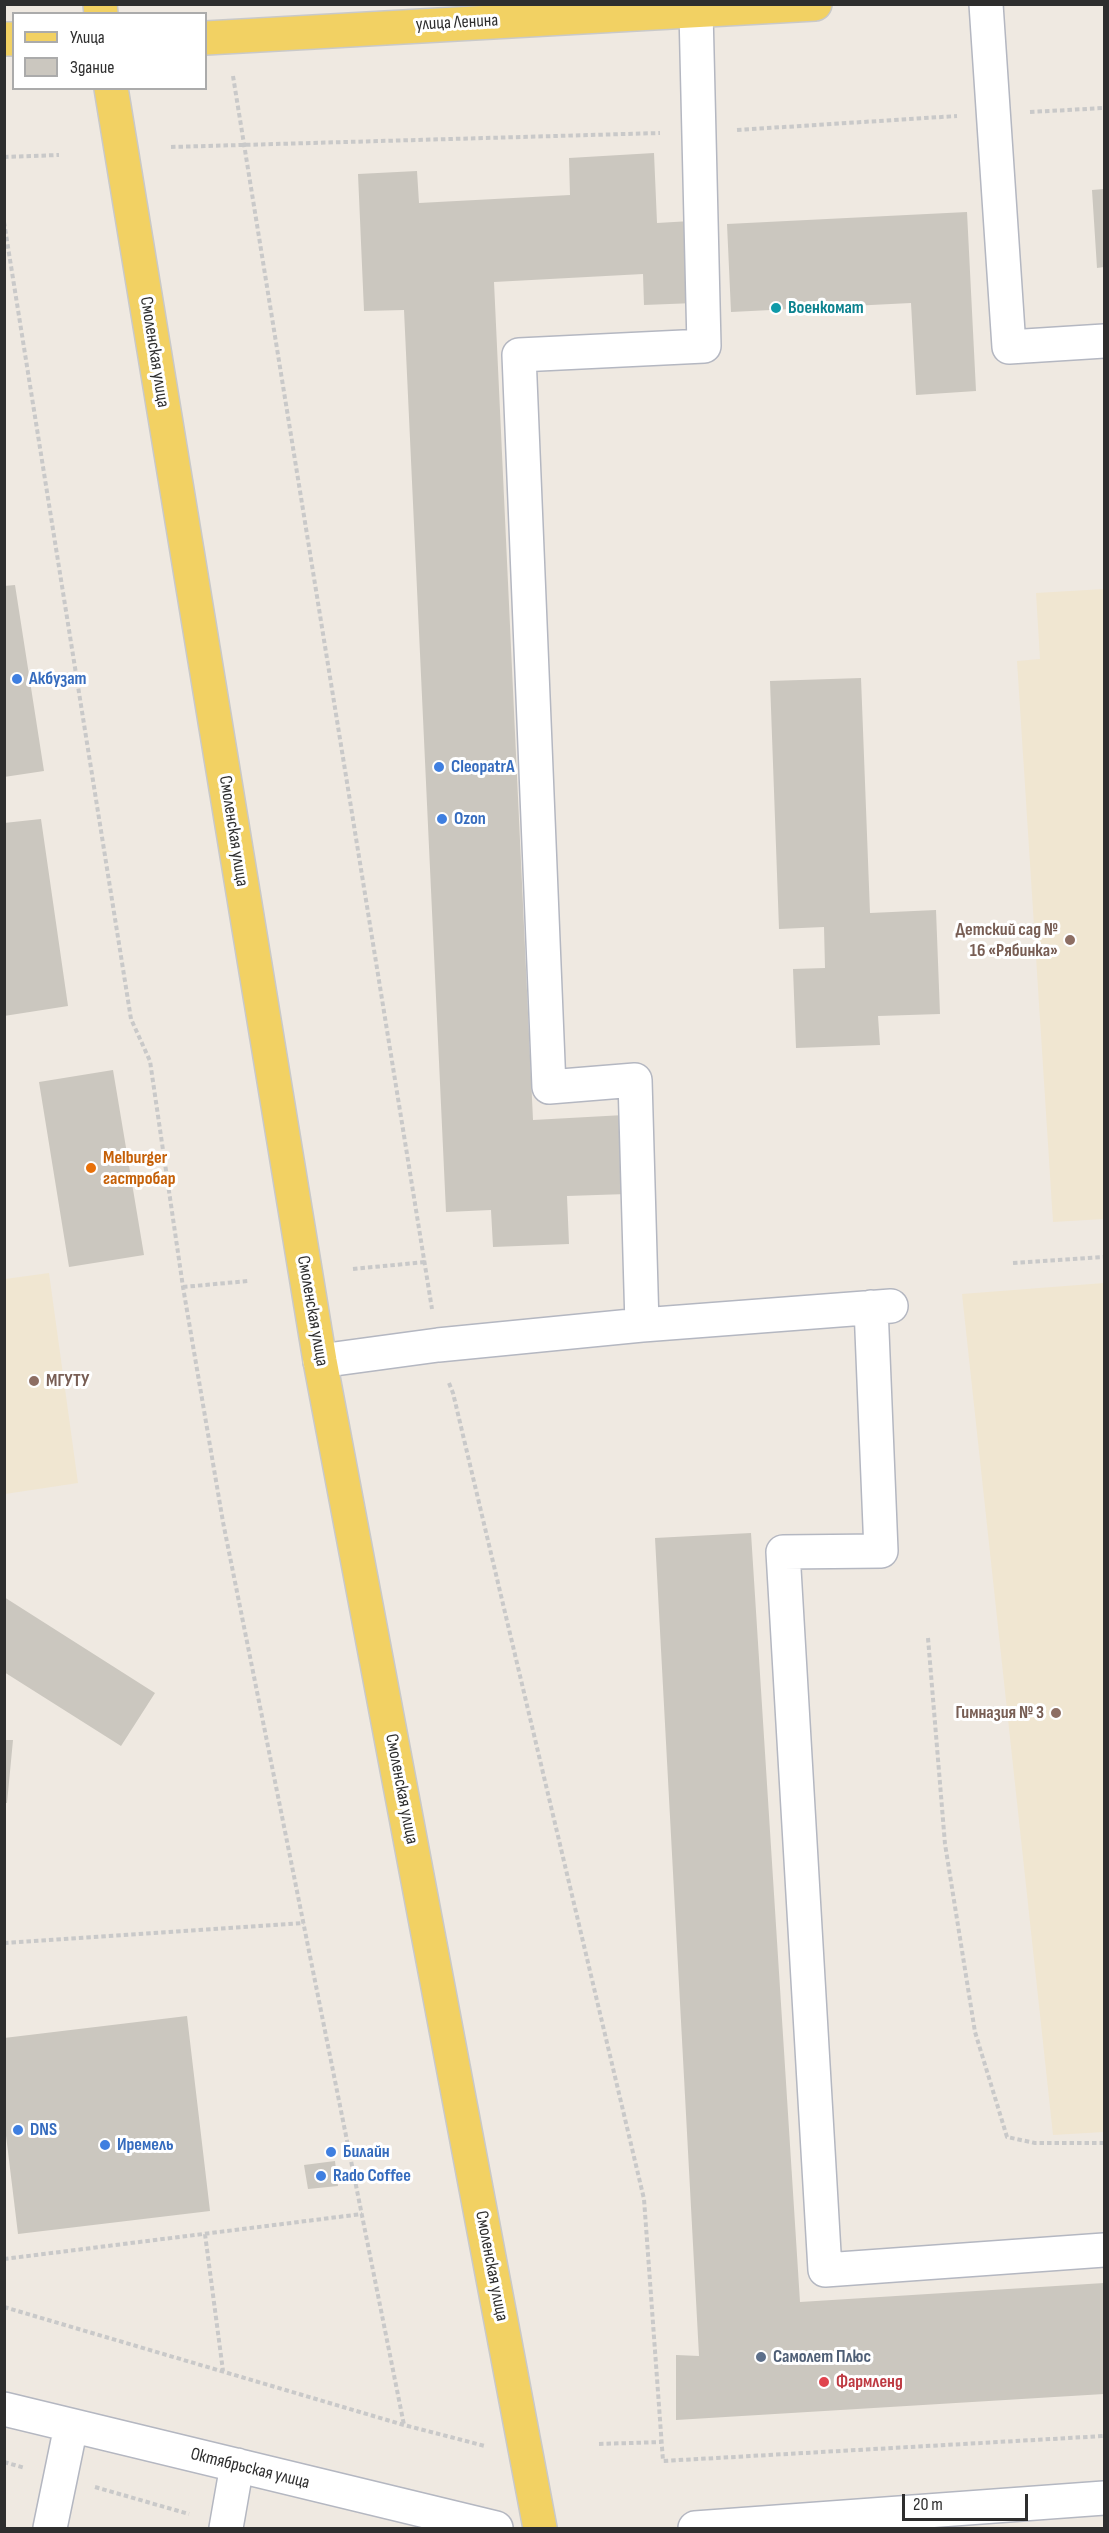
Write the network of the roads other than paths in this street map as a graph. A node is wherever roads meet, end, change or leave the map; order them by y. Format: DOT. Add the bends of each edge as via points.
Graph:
graph roads {
  1 [pos="815,4"];
  2 [pos="986,4"];
  3 [pos="696,10"];
  4 [pos="553,11"];
  5 [pos="207,38"];
  6 [pos="111,90"];
  7 [pos="1104,340"];
  8 [pos="642,1325"];
  9 [pos="320,1361"];
  10 [pos="1104,2250"];
  11 [pos="4,2409"];
  12 [pos="71,2426"];
  13 [pos="237,2465"];
  14 [pos="1104,2498"];
  15 [pos="1046,2515"];
  16 [pos="227,2526"];
  17 [pos="50,2529"];
  18 [pos="496,2529"];
  19 [pos="540,2529"];
  20 [pos="695,2529"];
  1 -- 3 [label="main road, улица Ленина"];
  2 -- 7 [label="street" via="1010,347"];
  3 -- 4 [label="main road, улица Ленина"];
  3 -- 8 [label="street" via="704,346 519,355 549,1087 635,1080"];
  4 -- 5 [label="main road, улица Ленина"];
  6 -- 9 [label="main road, Смоленская улица"];
  8 -- 9 [label="street"];
  8 -- 10 [label="street" via="882,1306 881,1551 783,1552 825,2270"];
  9 -- 19 [label="main road, Смоленская улица"];
  11 -- 12 [label="street, Октябрьская улица"];
  12 -- 13 [label="street, Октябрьская улица"];
  12 -- 17 [label="street"];
  13 -- 16 [label="street"];
  13 -- 18 [label="street, Октябрьская улица"];
  14 -- 15 [label="street"];
  15 -- 20 [label="street"];
}
